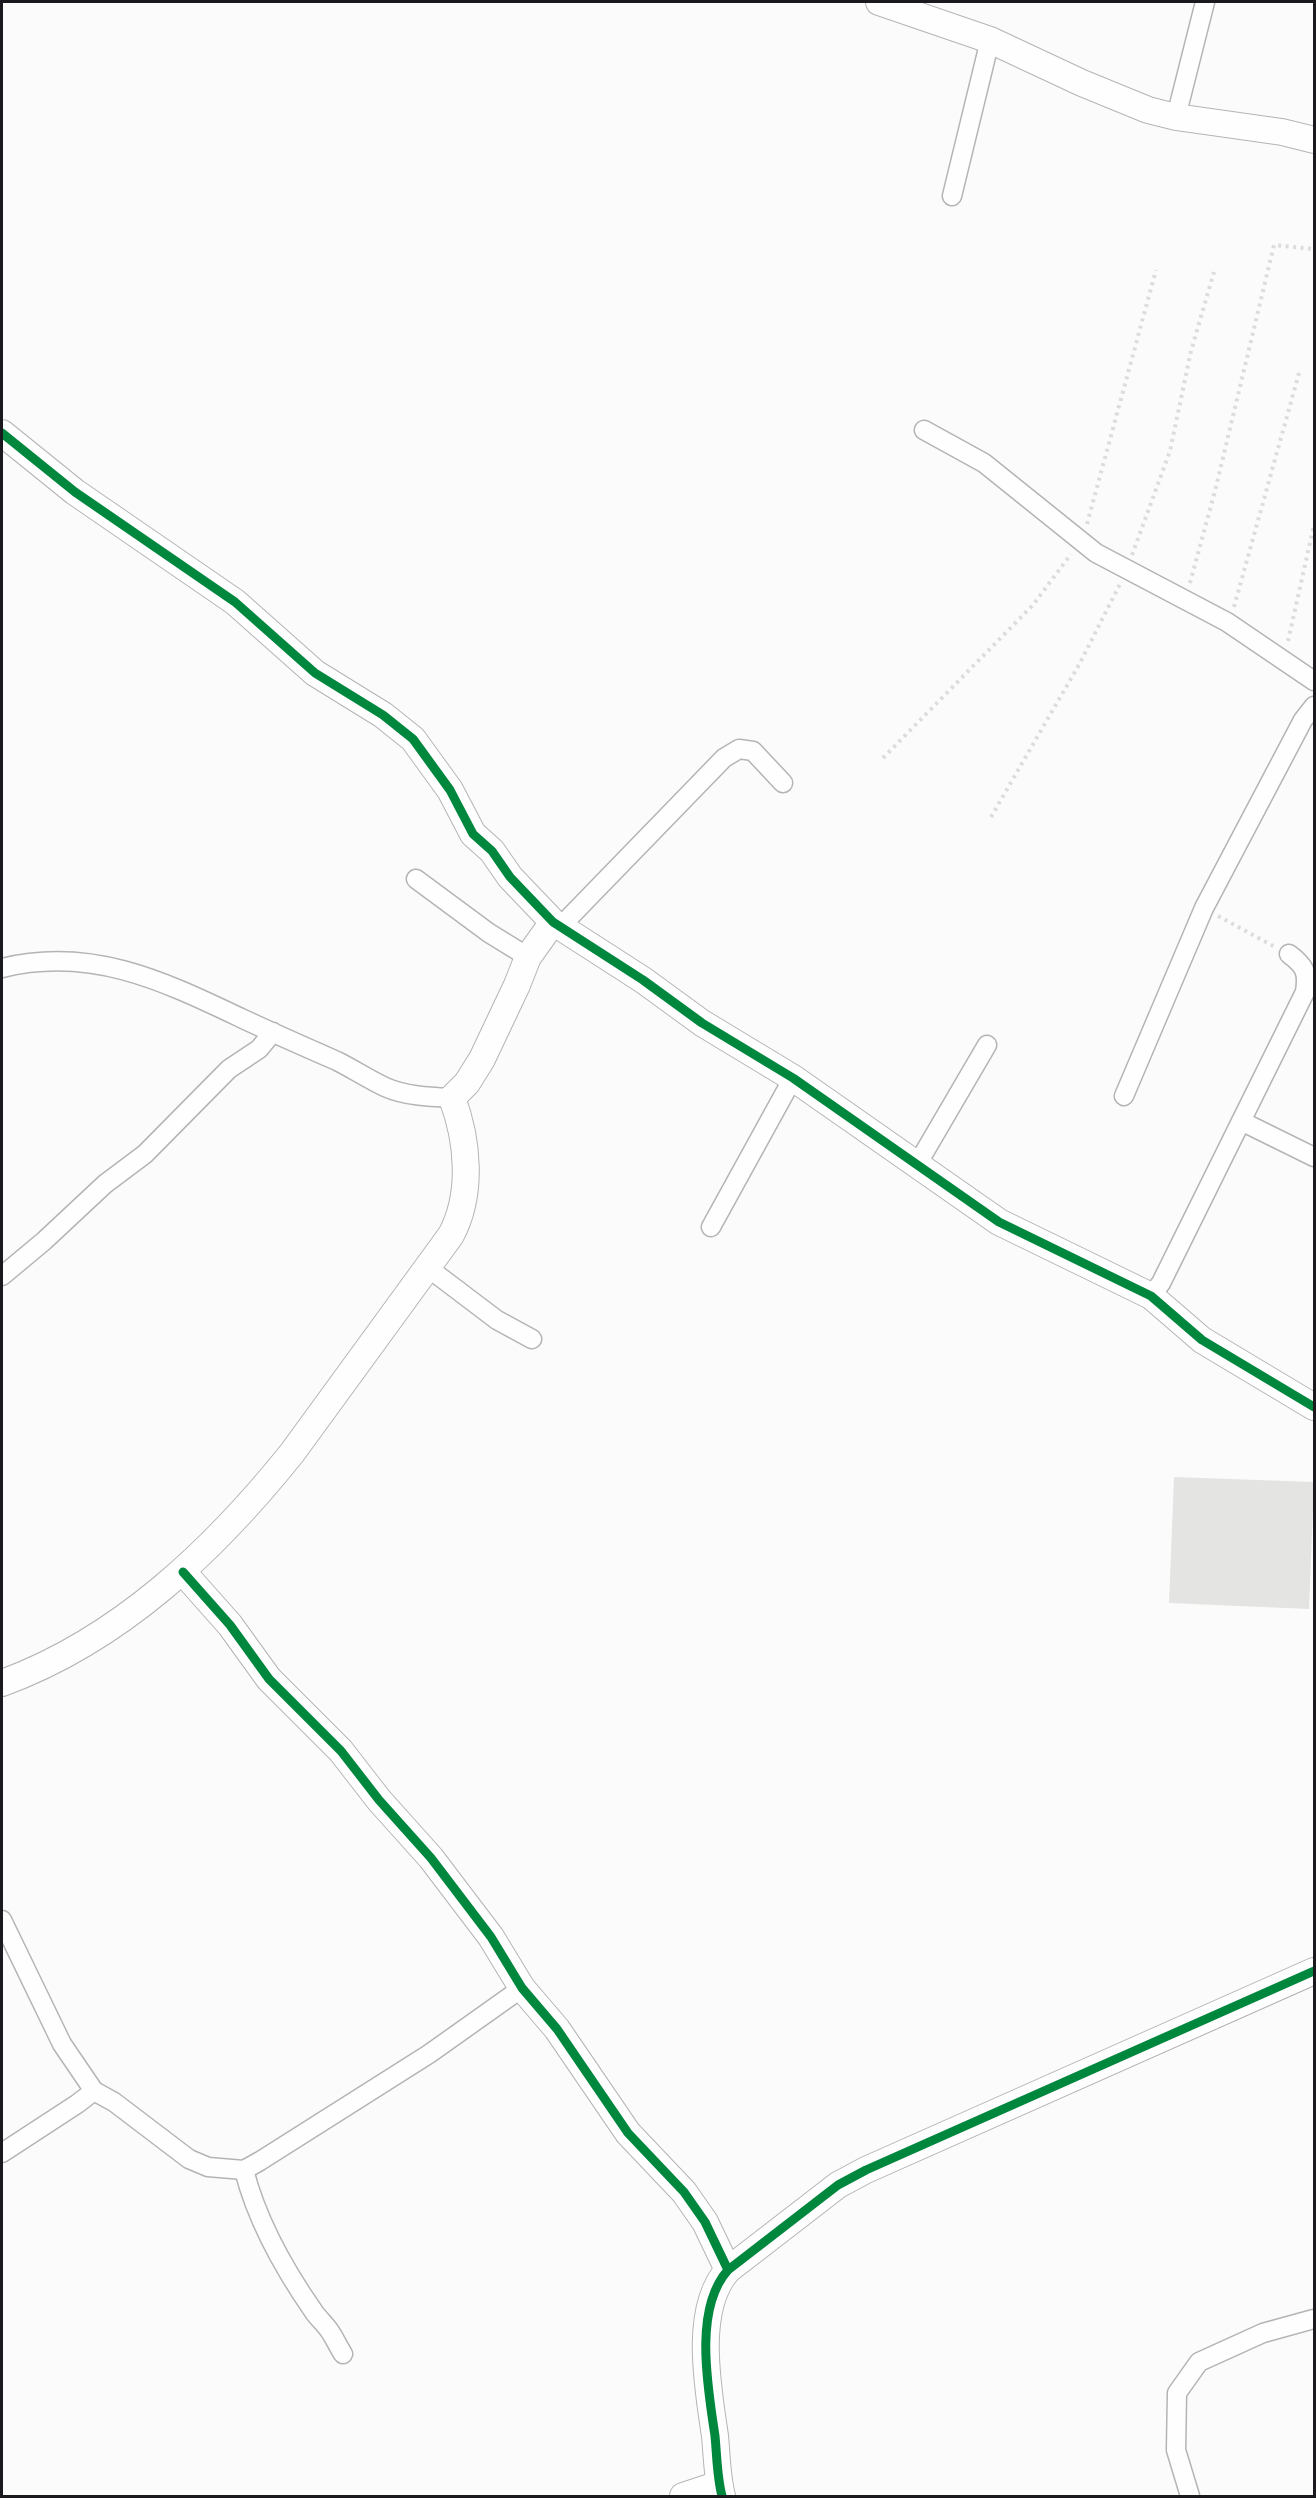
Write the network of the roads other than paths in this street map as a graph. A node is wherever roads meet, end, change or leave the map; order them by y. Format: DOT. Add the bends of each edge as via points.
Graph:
graph roads {
  1 [pos="879,2"];
  2 [pos="1205,2"];
  3 [pos="990,40"];
  4 [pos="1176,117"];
  5 [pos="1314,140"];
  6 [pos="951,196"];
  7 [pos="924,430"];
  8 [pos="2,433"];
  9 [pos="1314,681"];
  10 [pos="1314,706"];
  11 [pos="783,783"];
  12 [pos="416,879"];
  13 [pos="557,925"];
  14 [pos="1289,954"];
  15 [pos="528,957"];
  16 [pos="2,968"];
  17 [pos="273,1032"];
  18 [pos="987,1045"];
  19 [pos="793,1078"];
  20 [pos="1124,1096"];
  21 [pos="452,1098"];
  22 [pos="1241,1121"];
  23 [pos="1314,1157"];
  24 [pos="918,1163"];
  25 [pos="711,1227"];
  26 [pos="427,1267"];
  27 [pos="2,1276"];
  28 [pos="1151,1296"];
  29 [pos="532,1340"];
  30 [pos="1314,1407"];
  31 [pos="183,1572"];
  32 [pos="2,1683"];
  33 [pos="2,1920"];
  34 [pos="1314,1971"];
  35 [pos="522,1988"];
  36 [pos="94,2091"];
  37 [pos="2,2153"];
  38 [pos="244,2170"];
  39 [pos="728,2270"];
  40 [pos="1314,2319"];
  41 [pos="343,2354"];
  42 [pos="720,2490"];
  43 [pos="683,2496"];
  44 [pos="1190,2496"];
  1 -- 3 [label="street"];
  2 -- 4 [label="street"];
  3 -- 4 [label="street" via="1118,99"];
  3 -- 6 [label="street"];
  4 -- 5 [label="street"];
  7 -- 9 [label="street" via="984,463 1096,553 1227,622"];
  8 -- 13 [label="street" via="75,492 235,602 315,673 413,739 450,790 473,834"];
  10 -- 20 [label="street" via="1204,908"];
  11 -- 13 [label="street" via="753,751 739,749 724,758"];
  12 -- 15 [label="street"];
  13 -- 15 [label="street"];
  13 -- 19 [label="street" via="702,1023"];
  14 -- 22 [label="street" via="1302,964 1307,978 1305,992"];
  15 -- 21 [label="street" via="482,1059"];
  16 -- 17 [label="street" via="39,961 73,962 138,973"];
  17 -- 21 [label="street" via="387,1088"];
  17 -- 27 [label="street" via="260,1049 229,1069 145,1154 105,1184"];
  18 -- 24 [label="street"];
  19 -- 24 [label="street"];
  19 -- 25 [label="street"];
  21 -- 26 [label="street" via="460,1118 465,1199 451,1235"];
  22 -- 23 [label="street"];
  22 -- 28 [label="street"];
  24 -- 28 [label="street" via="999,1221"];
  26 -- 29 [label="street" via="497,1320"];
  26 -- 31 [label="street" via="292,1453"];
  28 -- 30 [label="street" via="1202,1340"];
  31 -- 32 [label="street" via="122,1619 80,1645"];
  31 -- 35 [label="street" via="230,1624 269,1679 341,1751 432,1858 491,1937"];
  33 -- 36 [label="street" via="62,2044"];
  34 -- 39 [label="street" via="866,2170 838,2185"];
  35 -- 38 [label="street" via="429,2054"];
  35 -- 39 [label="street" via="557,2029 628,2133 684,2193 705,2222"];
  36 -- 37 [label="street"];
  36 -- 38 [label="street" via="189,2158 208,2167"];
  38 -- 41 [label="street" via="251,2197 269,2236"];
  39 -- 42 [label="street" via="717,2282 708,2325 710,2407"];
  40 -- 44 [label="street" via="1263,2333 1199,2362 1177,2393 1176,2450"];
  42 -- 43 [label="street"];
}
